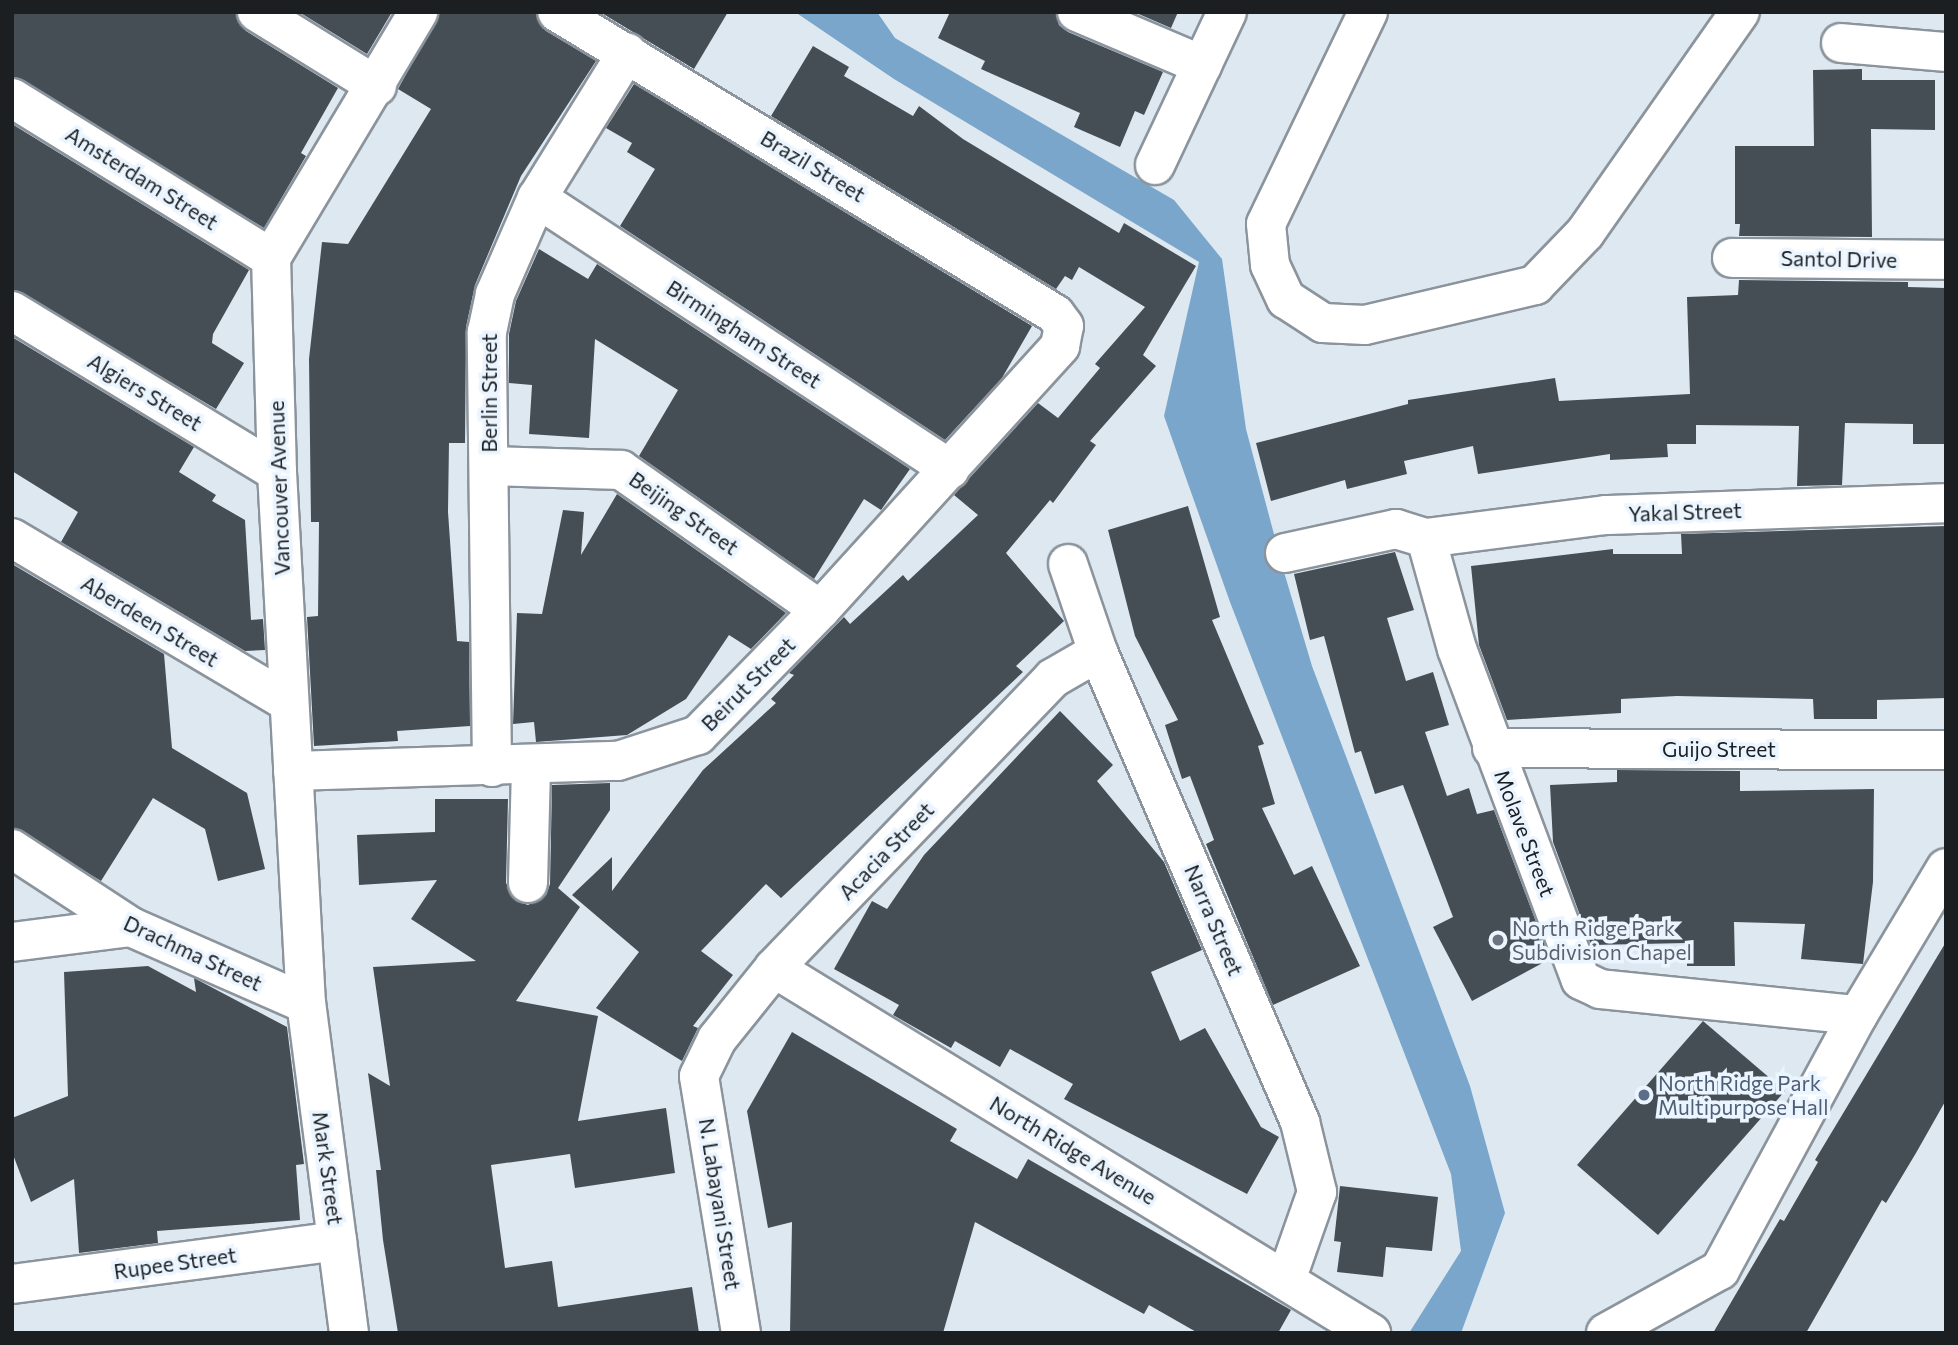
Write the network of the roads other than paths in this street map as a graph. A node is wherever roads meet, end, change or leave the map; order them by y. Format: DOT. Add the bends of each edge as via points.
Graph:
graph roads {
  1 [pos="257,12"];
  2 [pos="418,12"];
  3 [pos="557,12"];
  4 [pos="1077,12"];
  5 [pos="1227,12"];
  6 [pos="1368,12"];
  7 [pos="1740,12"];
  8 [pos="1841,43"];
  9 [pos="1946,52"];
  10 [pos="627,53"];
  11 [pos="1202,65"];
  12 [pos="377,86"];
  13 [pos="12,98"];
  14 [pos="1155,165"];
  15 [pos="537,198"];
  16 [pos="271,258"];
  17 [pos="1732,258"];
  18 [pos="1946,260"];
  19 [pos="12,311"];
  20 [pos="1064,326"];
  21 [pos="489,466"];
  22 [pos="950,469"];
  23 [pos="277,472"];
  24 [pos="1946,503"];
  25 [pos="12,538"];
  26 [pos="1426,538"];
  27 [pos="1284,553"];
  28 [pos="1068,564"];
  29 [pos="820,610"];
  30 [pos="1098,652"];
  31 [pos="288,702"];
  32 [pos="1492,748"];
  33 [pos="1946,750"];
  34 [pos="531,765"];
  35 [pos="492,767"];
  36 [pos="293,771"];
  37 [pos="12,849"];
  38 [pos="1946,868"];
  39 [pos="528,883"];
  40 [pos="131,927"];
  41 [pos="12,942"];
  42 [pos="774,968"];
  43 [pos="306,1004"];
  44 [pos="1858,1015"];
  45 [pos="699,1076"];
  46 [pos="337,1241"];
  47 [pos="1286,1280"];
  48 [pos="12,1284"];
  49 [pos="349,1333"];
  50 [pos="741,1333"];
  51 [pos="1371,1333"];
  52 [pos="1606,1333"];
  1 -- 12 [label="street"];
  2 -- 12 [label="street"];
  3 -- 10 [label="street, Brazil Street"];
  4 -- 11 [label="street"];
  5 -- 11 [label="street"];
  6 -- 7 [label="street" via="1266,224 1270,265 1286,299 1323,323 1366,325 1535,285 1585,233"];
  8 -- 9 [label="street"];
  10 -- 15 [label="street, Berlin Street"];
  10 -- 20 [label="street, Brazil Street" via="1055,314"];
  11 -- 14 [label="street"];
  12 -- 16 [label="street"];
  13 -- 16 [label="street, Amsterdam Street"];
  15 -- 21 [label="street, Berlin Street" via="495,294 488,332"];
  15 -- 22 [label="street, Birmingham Street"];
  16 -- 23 [label="street, Vancouver Avenue"];
  17 -- 18 [label="street, Santol Drive"];
  19 -- 23 [label="street, Algiers Street"];
  20 -- 22 [label="street, Beirut Street" via="1060,346"];
  21 -- 29 [label="street, Beijing Street" via="621,470"];
  21 -- 35 [label="street, Berlin Street"];
  22 -- 29 [label="street, Beirut Street"];
  23 -- 31 [label="street, Vancouver Avenue"];
  24 -- 26 [label="street, Yakal Street" via="1606,514"];
  25 -- 31 [label="street, Aberdeen Street"];
  26 -- 27 [label="street" via="1396,529"];
  26 -- 32 [label="street, Molave Street" via="1433,575"];
  28 -- 30 [label="street, Narra Street"];
  29 -- 34 [label="street, Beirut Street" via="698,735 618,761"];
  30 -- 42 [label="street, Acacia Street" via="1053,678"];
  30 -- 47 [label="street, Narra Street" via="1300,1122 1317,1192"];
  31 -- 36 [label="street, Vancouver Avenue"];
  32 -- 33 [label="street, Guijo Street"];
  32 -- 44 [label="street, Molave Street" via="1581,980 1600,989"];
  34 -- 35 [label="street, Beirut Street"];
  34 -- 39 [label="street"];
  35 -- 36 [label="street, Beirut Street"];
  36 -- 43 [label="street, Vancouver Avenue"];
  37 -- 40 [label="street, Drachma Street"];
  38 -- 44 [label="street"];
  40 -- 41 [label="street"];
  40 -- 43 [label="street, Drachma Street"];
  42 -- 45 [label="street, Acacia Street" via="717,1039"];
  42 -- 47 [label="street, North Ridge Avenue"];
  43 -- 46 [label="street, Mark Street"];
  44 -- 52 [label="street" via="1720,1270"];
  45 -- 50 [label="street, N. Labayani Street"];
  46 -- 48 [label="street, Rupee Street"];
  46 -- 49 [label="street, Mark Street"];
  47 -- 51 [label="street, North Ridge Avenue"];
}
